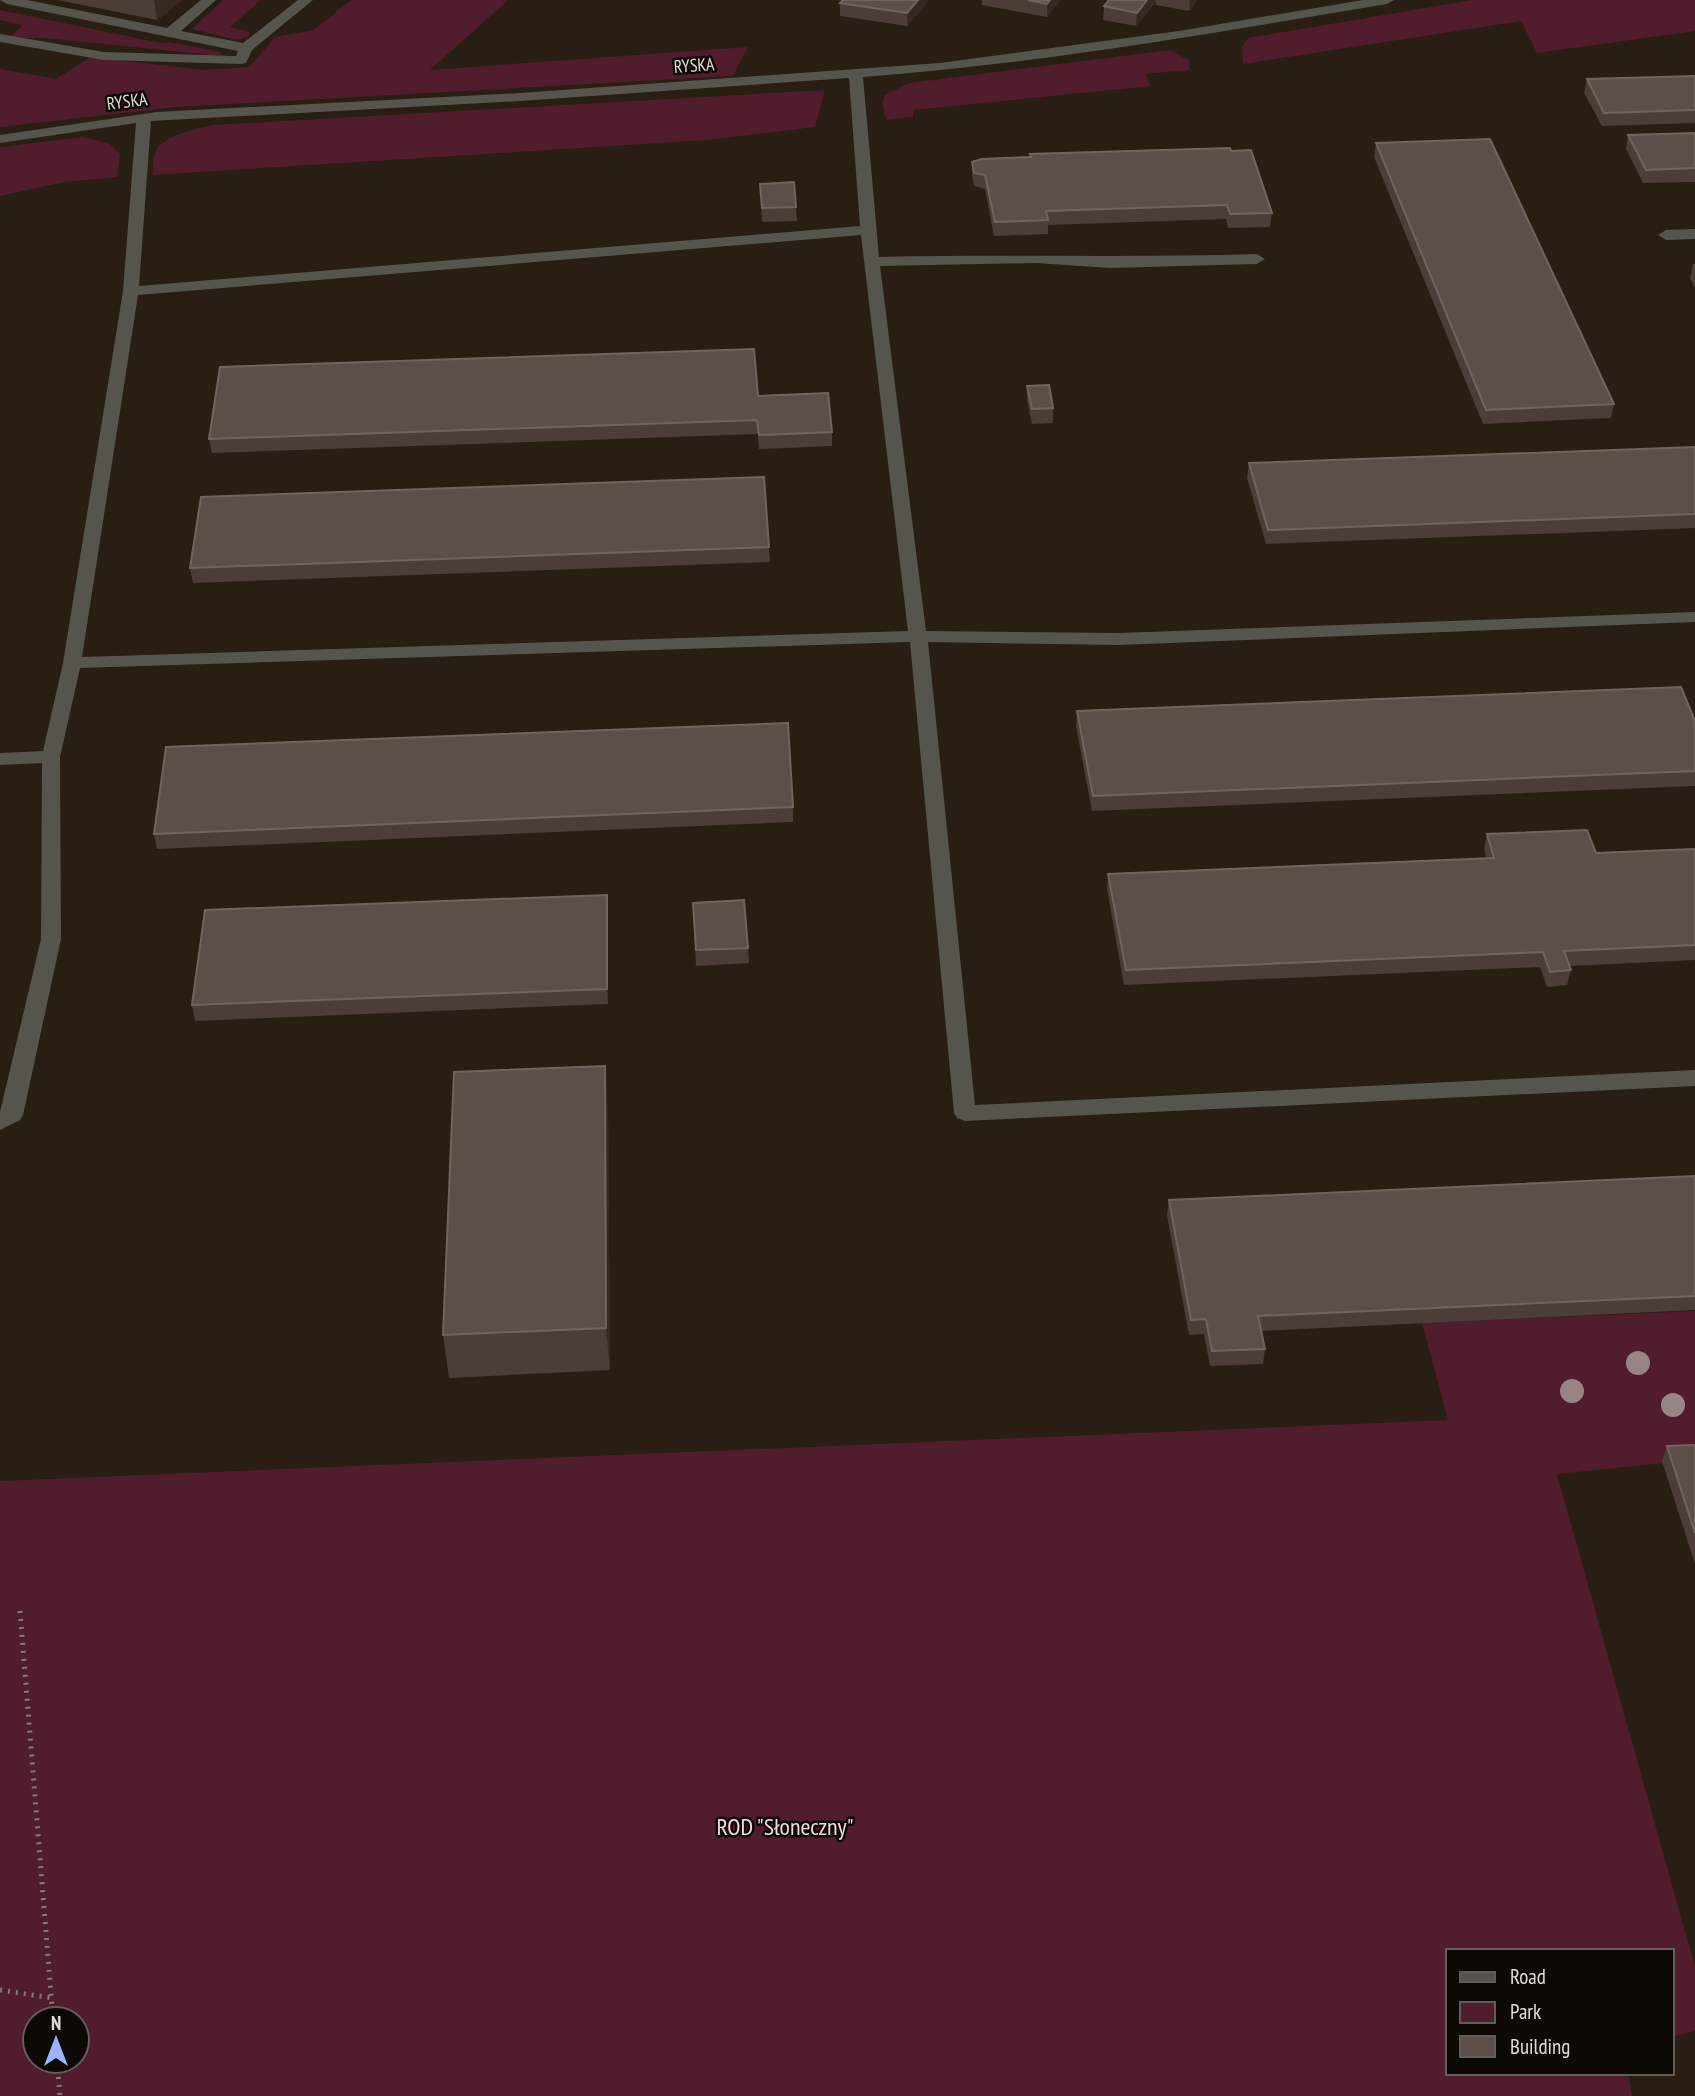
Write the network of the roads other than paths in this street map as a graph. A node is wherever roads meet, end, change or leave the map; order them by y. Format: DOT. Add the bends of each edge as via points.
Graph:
graph roads {
  1 [pos="8,0"];
  2 [pos="209,0"];
  3 [pos="306,0"];
  4 [pos="1387,0"];
  5 [pos="170,33"];
  6 [pos="0,38"];
  7 [pos="246,48"];
  8 [pos="856,74"];
  9 [pos="144,118"];
  10 [pos="0,139"];
  11 [pos="868,230"];
  12 [pos="1695,234"];
  13 [pos="1666,235"];
  14 [pos="1257,259"];
  15 [pos="872,262"];
  16 [pos="131,291"];
  17 [pos="1695,617"];
  18 [pos="918,636"];
  19 [pos="72,663"];
  20 [pos="51,757"];
  21 [pos="0,759"];
  22 [pos="1695,1079"];
  23 [pos="0,1122"];
  1 -- 5 [label="street"];
  2 -- 5 [label="street"];
  3 -- 7 [label="street"];
  4 -- 8 [label="street, RYSKA" via="1022,58"];
  5 -- 7 [label="street"];
  6 -- 7 [label="street" via="104,56 188,61 241,60"];
  8 -- 9 [label="street, RYSKA"];
  8 -- 11 [label="street"];
  9 -- 10 [label="street, RYSKA"];
  9 -- 16 [label="street"];
  11 -- 15 [label="street"];
  11 -- 16 [label="street"];
  12 -- 13 [label="street"];
  14 -- 15 [label="street"];
  15 -- 18 [label="street"];
  16 -- 19 [label="street"];
  17 -- 18 [label="street" via="1119,639"];
  18 -- 19 [label="street"];
  18 -- 22 [label="street" via="965,1113"];
  19 -- 20 [label="street"];
  20 -- 21 [label="street"];
  20 -- 23 [label="street" via="51,939 12,1115"];
}
